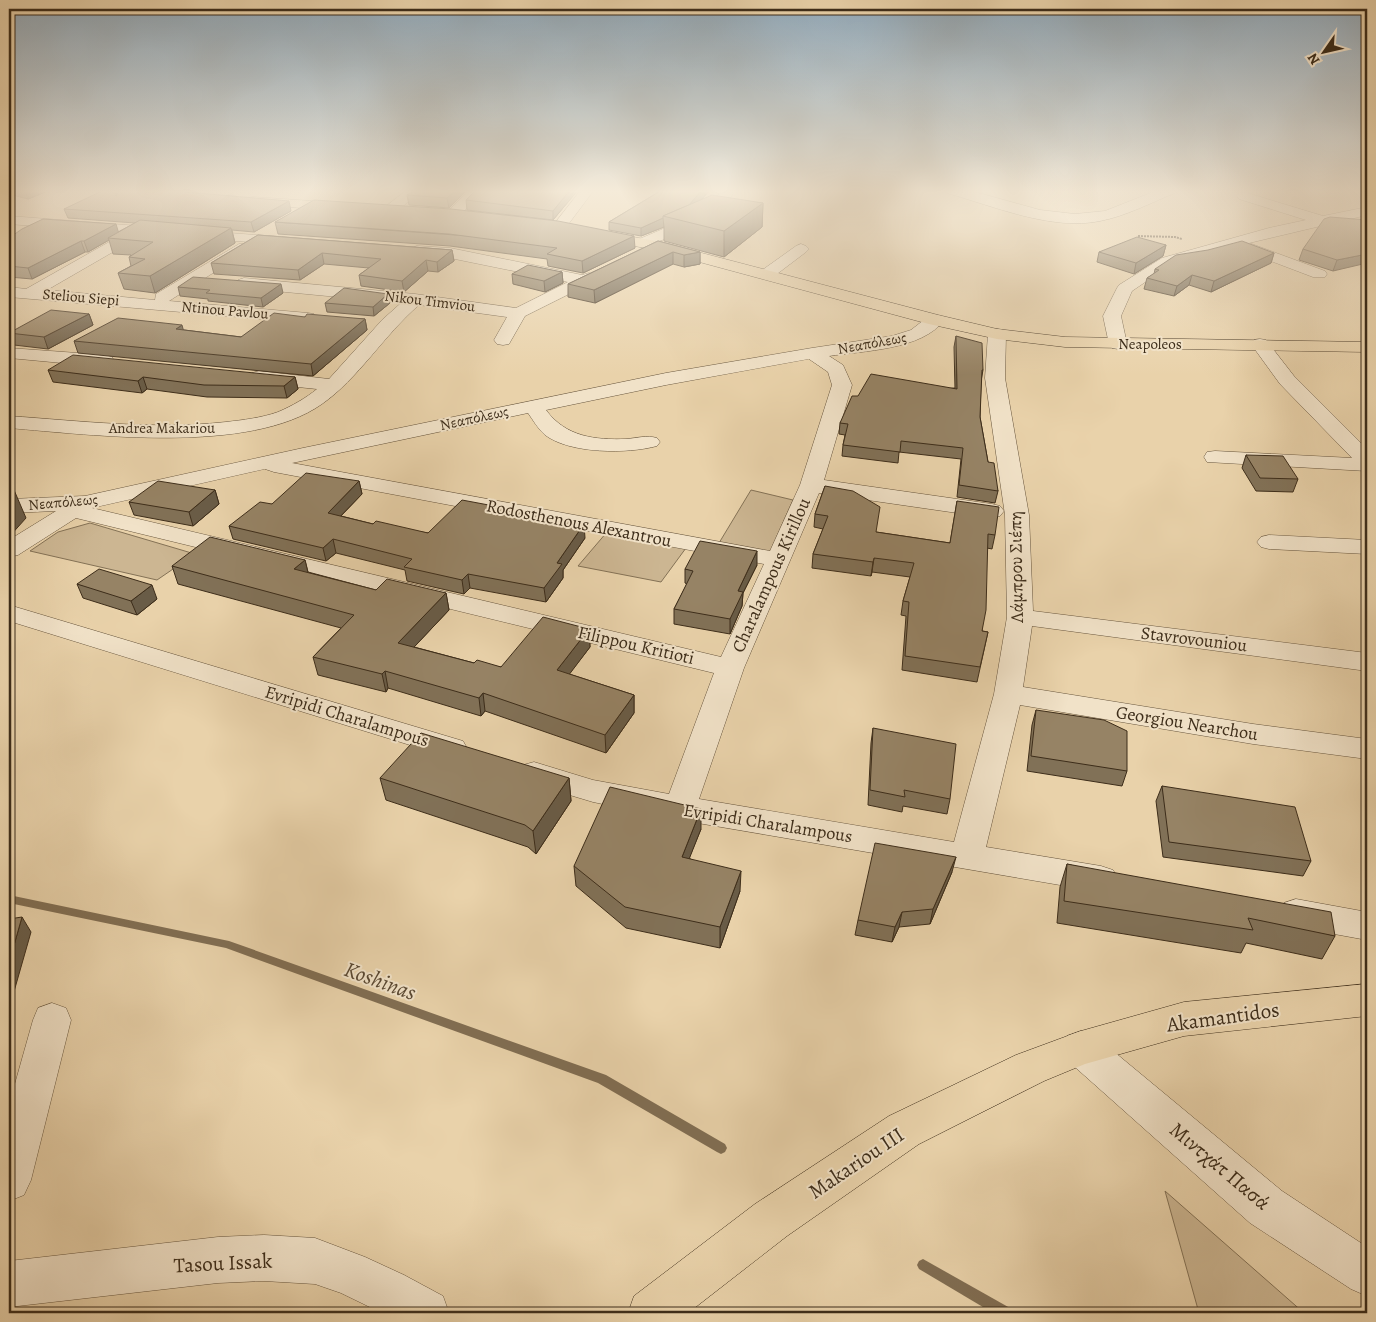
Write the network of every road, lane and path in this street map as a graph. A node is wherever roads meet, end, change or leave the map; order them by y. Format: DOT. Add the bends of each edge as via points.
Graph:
graph roads {
  1 [pos="103,252"];
  2 [pos="236,252"];
  3 [pos="429,252"];
  4 [pos="640,252"];
  5 [pos="676,252"];
  6 [pos="797,252"];
  7 [pos="1199,252"];
  8 [pos="1259,252"];
  9 [pos="632,258"];
  10 [pos="599,273"];
  11 [pos="767,274"];
  12 [pos="1319,274"];
  13 [pos="192,279"];
  14 [pos="583,280"];
  15 [pos="9,292"];
  16 [pos="30,293"];
  17 [pos="416,299"];
  18 [pos="153,303"];
  19 [pos="518,313"];
  20 [pos="128,316"];
  21 [pos="328,320"];
  22 [pos="935,320"];
  23 [pos="367,324"];
  24 [pos="386,326"];
  25 [pos="998,334"];
  26 [pos="503,340"];
  27 [pos="78,342"];
  28 [pos="1118,344"];
  29 [pos="1260,344"];
  30 [pos="1367,348"];
  31 [pos="9,353"];
  32 [pos="812,353"];
  33 [pos="53,356"];
  34 [pos="121,363"];
  35 [pos="238,375"];
  36 [pos="335,385"];
  37 [pos="533,406"];
  38 [pos="9,422"];
  39 [pos="650,442"];
  40 [pos="1215,457"];
  41 [pos="1367,461"];
  42 [pos="262,464"];
  43 [pos="1367,465"];
  44 [pos="811,485"];
  45 [pos="9,506"];
  46 [pos="79,507"];
  47 [pos="1016,515"];
  48 [pos="1269,542"];
  49 [pos="1367,547"];
  50 [pos="9,550"];
  51 [pos="778,560"];
  52 [pos="9,613"];
  53 [pos="1020,617"];
  54 [pos="1367,662"];
  55 [pos="730,668"];
  56 [pos="1008,694"];
  57 [pos="1367,749"];
  58 [pos="480,757"];
  59 [pos="508,766"];
  60 [pos="680,808"];
  61 [pos="967,856"];
  62 [pos="1133,885"];
  63 [pos="1270,909"];
  64 [pos="1367,926"];
  65 [pos="1367,1000"];
  66 [pos="52,1020"];
  67 [pos="1081,1048"];
  68 [pos="9,1180"];
  69 [pos="1367,1273"];
  70 [pos="9,1284"];
  71 [pos="666,1308"];
  72 [pos="426,1313"];
  1 -- 16 [label="street"];
  2 -- 13 [label="street"];
  3 -- 14 [label="street" via="450,253"];
  4 -- 9 [label="street"];
  5 -- 11 [label="main road, Neapoleos"];
  6 -- 11 [label="street"];
  7 -- 28 [label="street" via="1167,261 1125,288 1112,316"];
  8 -- 12 [label="street"];
  10 -- 14 [label="street"];
  11 -- 22 [label="main road, Neapoleos"];
  13 -- 17 [label="street, Nikou Timviou"];
  13 -- 18 [label="street"];
  14 -- 19 [label="street"];
  15 -- 16 [label="street, Steliou Siepi"];
  16 -- 18 [label="street, Steliou Siepi"];
  17 -- 19 [label="street, Nikou Timviou"];
  17 -- 24 [label="street, Andrea Makariou"];
  18 -- 20 [label="street"];
  18 -- 21 [label="street, Ntinou Pavlou"];
  19 -- 26 [label="street"];
  22 -- 25 [label="main road, Neapoleos"];
  22 -- 32 [label="street, Νεαπόλεως" via="917,334 894,341"];
  23 -- 24 [label="street"];
  24 -- 36 [label="street, Andrea Makariou"];
  25 -- 28 [label="main road, Neapoleos"];
  25 -- 47 [label="street, Λάμπρου Σιέπη" via="995,378"];
  27 -- 33 [label="street"];
  28 -- 29 [label="main road, Neapoleos"];
  29 -- 30 [label="main road, Neapoleos"];
  29 -- 41 [label="street" via="1287,380"];
  31 -- 33 [label="street"];
  32 -- 37 [label="street, Νεαπόλεως"];
  32 -- 44 [label="street, Charalampous Kirillou" via="836,369 842,385"];
  33 -- 34 [label="street"];
  35 -- 36 [label="street"];
  36 -- 38 [label="street, Andrea Makariou" via="292,414 224,428 141,430"];
  37 -- 39 [label="street" via="554,432 592,444 630,446"];
  37 -- 42 [label="street, Νεαπόλεως"];
  40 -- 43 [label="street"];
  42 -- 46 [label="street, Νεαπόλεως"];
  42 -- 51 [label="street, Rodosthenous Alexantrou"];
  44 -- 47 [label="street"];
  44 -- 51 [label="street, Charalampous Kirillou"];
  45 -- 46 [label="street, Νεαπόλεως"];
  46 -- 50 [label="street"];
  46 -- 55 [label="street, Filippou Kritioti"];
  47 -- 53 [label="street, Λάμπρου Σιέπη"];
  48 -- 49 [label="street"];
  51 -- 55 [label="street, Charalampous Kirillou"];
  52 -- 58 [label="street, Evripidi Charalampous"];
  53 -- 54 [label="street, Stavrovouniou"];
  53 -- 56 [label="street, Λάμπρου Σιέπη"];
  55 -- 60 [label="street, Charalampous Kirillou"];
  56 -- 57 [label="street, Georgiou Nearchou"];
  56 -- 61 [label="street, Λάμπρου Σιέπη"];
  59 -- 60 [label="street, Evripidi Charalampous" via="593,791"];
  60 -- 61 [label="street, Evripidi Charalampous"];
  61 -- 62 [label="street, Evripidi Charalampous"];
  63 -- 64 [label="street"];
  65 -- 67 [label="main road, Akamantidos" via="1184,1019"];
  66 -- 68 [label="street"];
  67 -- 69 [label="street, Μιντχάτ Πασά" via="1266,1207"];
  67 -- 71 [label="main road, Makariou III" via="1030,1068 904,1130 771,1220"];
  70 -- 72 [label="street, Tasou Issak" via="218,1260 315,1261 349,1273"];
}
